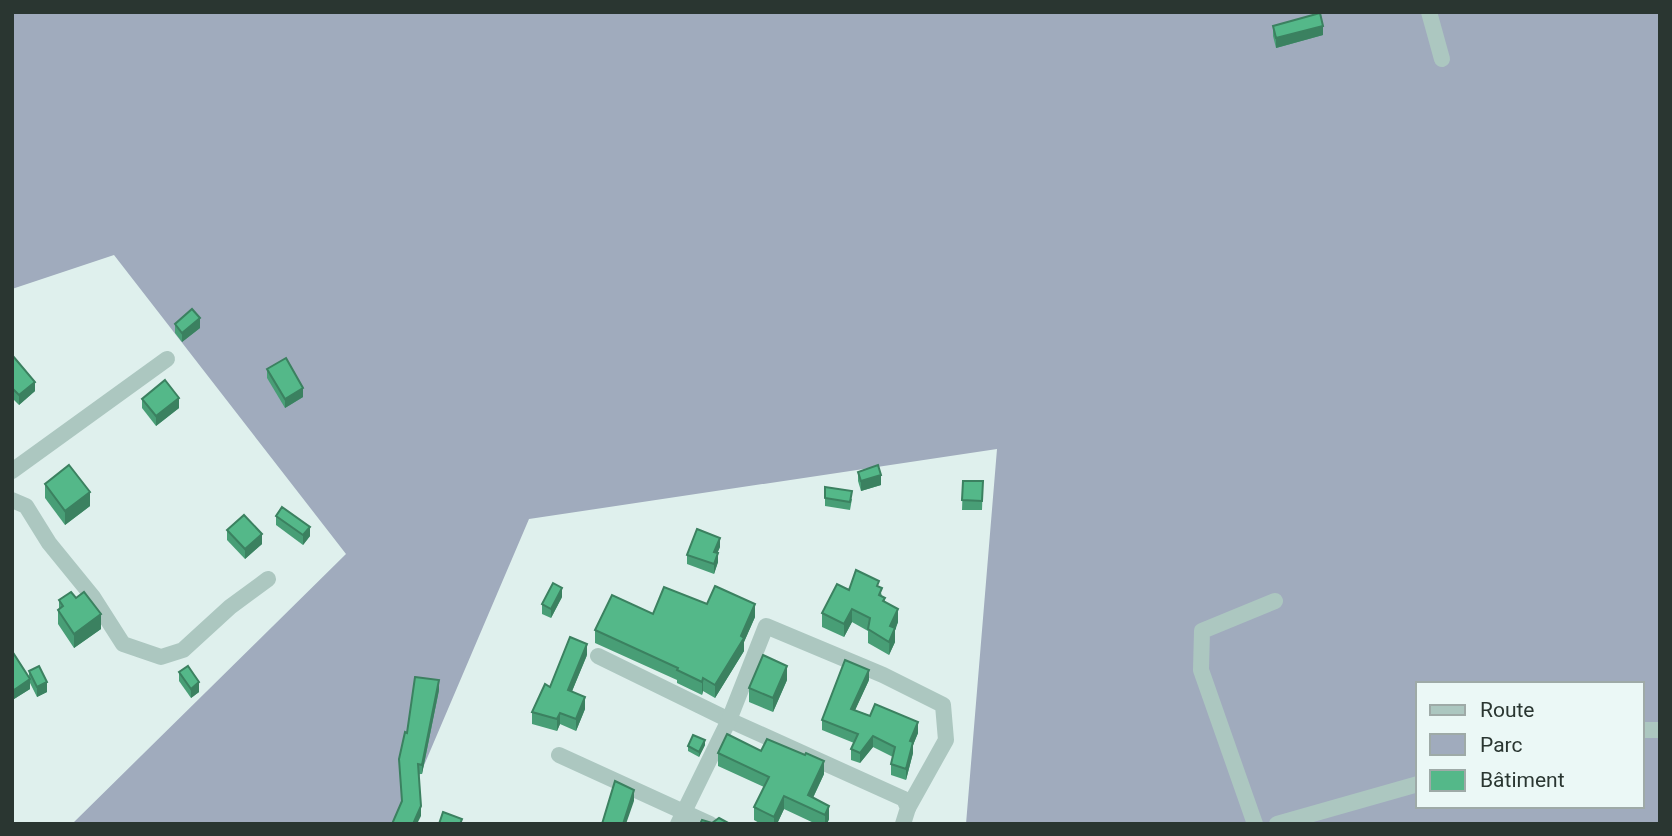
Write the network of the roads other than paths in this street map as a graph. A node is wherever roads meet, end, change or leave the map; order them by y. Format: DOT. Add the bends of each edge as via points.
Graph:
graph roads {
  1 [pos="1429,12"];
  2 [pos="1442,59"];
  3 [pos="167,359"];
  4 [pos="12,471"];
  5 [pos="12,500"];
  6 [pos="268,579"];
  7 [pos="1275,601"];
  8 [pos="598,656"];
  9 [pos="729,720"];
  10 [pos="559,755"];
  11 [pos="1416,785"];
  12 [pos="906,816"];
  13 [pos="681,818"];
  14 [pos="710,824"];
  15 [pos="1255,824"];
  16 [pos="1278,824"];
  1 -- 2 [label="street"];
  3 -- 4 [label="street"];
  5 -- 6 [label="street" via="26,506 123,644 161,657 183,650"];
  7 -- 15 [label="street" via="1202,631 1201,670"];
  8 -- 9 [label="street"];
  9 -- 12 [label="street" via="904,799"];
  9 -- 12 [label="street" via="766,626 943,705 946,740"];
  9 -- 13 [label="street"];
  10 -- 13 [label="street"];
  11 -- 16 [label="street"];
  13 -- 14 [label="street"];
}
